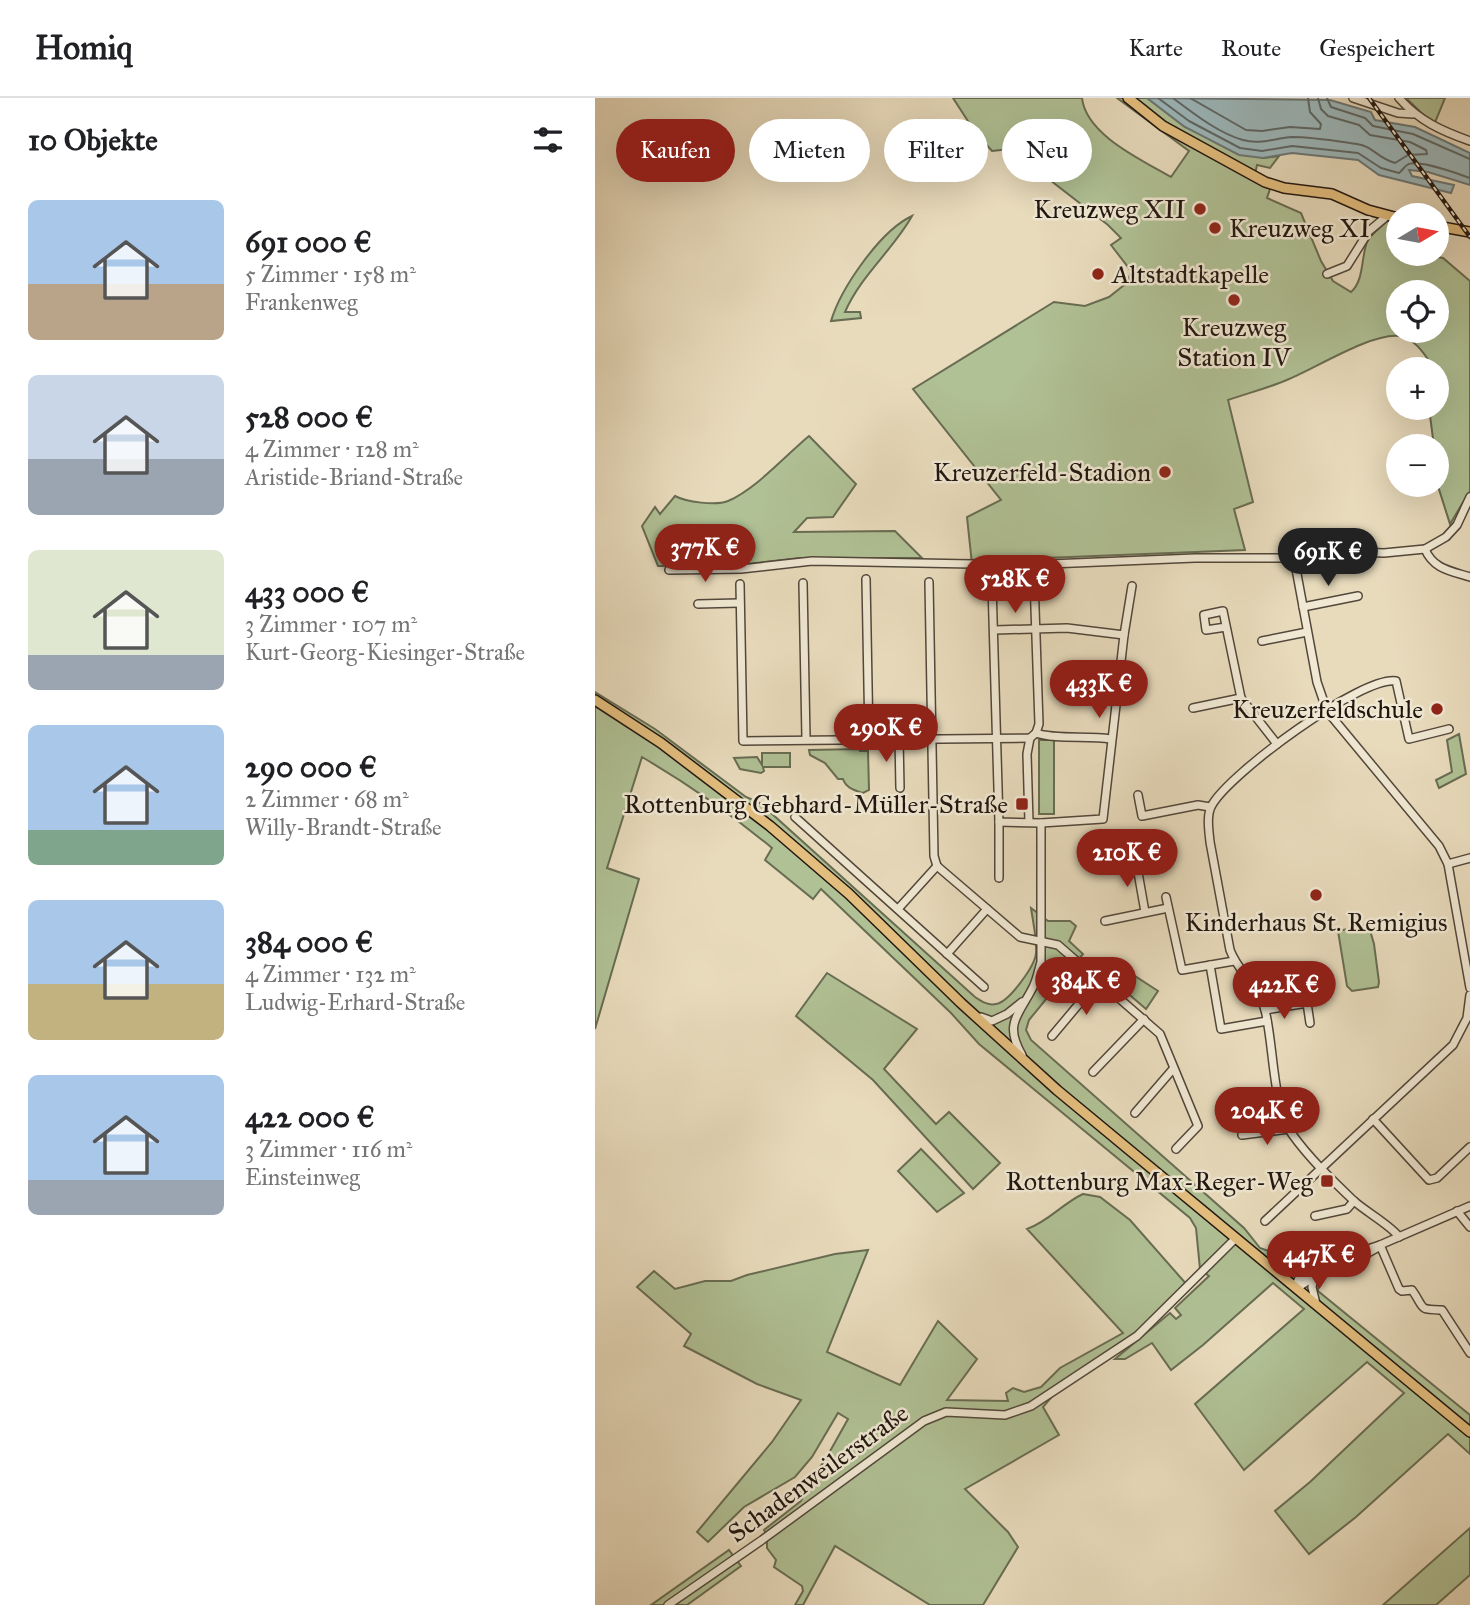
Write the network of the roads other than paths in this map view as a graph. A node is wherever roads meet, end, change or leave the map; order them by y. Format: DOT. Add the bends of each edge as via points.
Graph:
graph roads {
  1 [pos="1128,98"];
  2 [pos="1353,98"];
  3 [pos="1399,98"];
  4 [pos="1413,114"];
  5 [pos="1470,141"];
  6 [pos="1386,216"];
  7 [pos="1386,217"];
  8 [pos="1449,228"];
  9 [pos="1470,232"];
  10 [pos="1327,274"];
  11 [pos="1470,497"];
  12 [pos="1425,549"];
  13 [pos="1294,558"];
  14 [pos="1039,567"];
  15 [pos="669,570"];
  16 [pos="1470,577"];
  17 [pos="866,579"];
  18 [pos="929,582"];
  19 [pos="803,583"];
  20 [pos="740,584"];
  21 [pos="992,585"];
  22 [pos="1132,586"];
  23 [pos="1358,596"];
  24 [pos="739,603"];
  25 [pos="698,604"];
  26 [pos="1303,607"];
  27 [pos="1226,626"];
  28 [pos="1035,628"];
  29 [pos="995,630"];
  30 [pos="1307,632"];
  31 [pos="1124,635"];
  32 [pos="1262,641"];
  33 [pos="1241,698"];
  34 [pos="595,700"];
  35 [pos="1193,708"];
  36 [pos="1327,711"];
  37 [pos="1449,729"];
  38 [pos="1033,736"];
  39 [pos="899,738"];
  40 [pos="932,738"];
  41 [pos="998,738"];
  42 [pos="1111,738"];
  43 [pos="807,739"];
  44 [pos="869,739"];
  45 [pos="1277,744"];
  46 [pos="900,789"];
  47 [pos="1138,795"];
  48 [pos="1210,807"];
  49 [pos="795,817"];
  50 [pos="999,822"];
  51 [pos="1029,822"];
  52 [pos="1041,823"];
  53 [pos="1470,858"];
  54 [pos="1136,862"];
  55 [pos="1448,864"];
  56 [pos="937,866"];
  57 [pos="999,878"];
  58 [pos="1166,897"];
  59 [pos="1168,908"];
  60 [pos="898,909"];
  61 [pos="987,909"];
  62 [pos="1145,912"];
  63 [pos="1105,921"];
  64 [pos="1466,939"];
  65 [pos="1041,941"];
  66 [pos="947,954"];
  67 [pos="1234,961"];
  68 [pos="1210,965"];
  69 [pos="1099,980"];
  70 [pos="984,987"];
  71 [pos="1470,988"];
  72 [pos="1470,995"];
  73 [pos="1025,1000"];
  74 [pos="1265,1010"];
  75 [pos="970,1011"];
  76 [pos="1007,1014"];
  77 [pos="1144,1018"];
  78 [pos="1267,1021"];
  79 [pos="1013,1022"];
  80 [pos="1310,1023"];
  81 [pos="1466,1031"];
  82 [pos="995,1034"];
  83 [pos="1052,1036"];
  84 [pos="1027,1064"];
  85 [pos="1173,1069"];
  86 [pos="1093,1072"];
  87 [pos="1136,1113"];
  88 [pos="1373,1119"];
  89 [pos="1289,1129"];
  90 [pos="1242,1135"];
  91 [pos="1470,1147"];
  92 [pos="1176,1149"];
  93 [pos="1322,1168"];
  94 [pos="1354,1201"];
  95 [pos="1470,1206"];
  96 [pos="1457,1211"];
  97 [pos="1315,1216"];
  98 [pos="1265,1221"];
  99 [pos="1379,1222"];
  100 [pos="1470,1227"];
  101 [pos="1399,1237"];
  102 [pos="1236,1238"];
  103 [pos="1384,1244"];
  104 [pos="1281,1275"];
  105 [pos="1311,1276"];
  106 [pos="1296,1288"];
  107 [pos="1317,1304"];
  108 [pos="1470,1353"];
  109 [pos="1470,1432"];
  110 [pos="668,1605"];
  1 -- 6 [label="main road" via="1163,126 1265,182 1332,194"];
  2 -- 4 [label="street"];
  3 -- 4 [label="street"];
  4 -- 5 [label="street"];
  7 -- 10 [label="street" via="1369,231 1347,266"];
  8 -- 9 [label="main road"];
  11 -- 12 [label="street" via="1457,525"];
  12 -- 13 [label="street"];
  12 -- 16 [label="street" via="1439,567"];
  13 -- 14 [label="street" via="1136,559"];
  13 -- 26 [label="street"];
  14 -- 15 [label="street" via="1020,562 812,561 741,569"];
  14 -- 28 [label="street" via="1034,579"];
  17 -- 44 [label="street"];
  18 -- 40 [label="street"];
  19 -- 43 [label="street"];
  20 -- 24 [label="street"];
  21 -- 29 [label="street"];
  22 -- 31 [label="street"];
  23 -- 26 [label="street"];
  24 -- 25 [label="street"];
  24 -- 43 [label="street" via="743,741"];
  26 -- 30 [label="street"];
  27 -- 33 [label="street"];
  28 -- 29 [label="street"];
  28 -- 31 [label="street"];
  28 -- 38 [label="street" via="1039,724"];
  29 -- 41 [label="street"];
  30 -- 32 [label="street"];
  30 -- 36 [label="street"];
  31 -- 42 [label="street"];
  33 -- 35 [label="street"];
  33 -- 45 [label="street"];
  34 -- 75 [label="main road" via="661,743 770,826 849,894"];
  36 -- 37 [label="street" via="1375,684 1394,680 1409,739"];
  36 -- 45 [label="street"];
  36 -- 55 [label="street" via="1439,846"];
  38 -- 41 [label="street"];
  38 -- 42 [label="street"];
  38 -- 51 [label="street" via="1027,754"];
  39 -- 40 [label="street"];
  39 -- 44 [label="street"];
  39 -- 46 [label="street"];
  40 -- 41 [label="street"];
  40 -- 56 [label="street"];
  41 -- 50 [label="street"];
  42 -- 52 [label="street" via="1103,820"];
  43 -- 44 [label="street"];
  45 -- 48 [label="street" via="1229,782"];
  47 -- 48 [label="street" via="1142,816 1198,805"];
  48 -- 67 [label="street" via="1210,842"];
  49 -- 60 [label="street"];
  50 -- 51 [label="street"];
  50 -- 57 [label="street"];
  51 -- 52 [label="street"];
  52 -- 65 [label="street"];
  53 -- 55 [label="street"];
  54 -- 62 [label="street"];
  55 -- 64 [label="street"];
  56 -- 60 [label="street"];
  56 -- 61 [label="street"];
  58 -- 59 [label="street"];
  59 -- 62 [label="street"];
  59 -- 68 [label="street" via="1182,970"];
  60 -- 66 [label="street"];
  61 -- 65 [label="street" via="1020,937"];
  61 -- 66 [label="street"];
  62 -- 63 [label="street"];
  64 -- 71 [label="street"];
  65 -- 69 [label="street" via="1058,945"];
  65 -- 73 [label="street" via="1038,975"];
  66 -- 70 [label="street"];
  67 -- 68 [label="street"];
  67 -- 74 [label="street"];
  68 -- 78 [label="street" via="1221,1028"];
  69 -- 77 [label="street"];
  69 -- 83 [label="street"];
  72 -- 81 [label="street"];
  73 -- 76 [label="street"];
  73 -- 79 [label="street"];
  74 -- 78 [label="street"];
  74 -- 80 [label="street" via="1307,1003"];
  75 -- 76 [label="street" via="992,1021"];
  75 -- 82 [label="main road"];
  76 -- 82 [label="street"];
  77 -- 85 [label="street" via="1160,1034"];
  77 -- 86 [label="street"];
  78 -- 89 [label="street" via="1282,1114"];
  79 -- 82 [label="street"];
  79 -- 84 [label="street" via="1014,1040"];
  81 -- 88 [label="street"];
  82 -- 84 [label="main road"];
  84 -- 102 [label="main road"];
  85 -- 87 [label="street"];
  85 -- 92 [label="street" via="1198,1126"];
  88 -- 91 [label="street" via="1429,1180"];
  88 -- 93 [label="street"];
  89 -- 90 [label="street"];
  89 -- 93 [label="street"];
  93 -- 94 [label="street"];
  93 -- 98 [label="street"];
  94 -- 97 [label="street" via="1347,1209"];
  94 -- 99 [label="street"];
  95 -- 96 [label="street"];
  96 -- 100 [label="street"];
  96 -- 101 [label="street"];
  99 -- 101 [label="street"];
  99 -- 103 [label="street"];
  101 -- 103 [label="street"];
  102 -- 104 [label="main road"];
  102 -- 110 [label="street, Schadenweilerstraße" via="1137,1336 1031,1406 1005,1416 946,1412 924,1421"];
  103 -- 105 [label="street"];
  103 -- 108 [label="street" via="1399,1289 1412,1290 1426,1310 1442,1310"];
  104 -- 105 [label="street"];
  104 -- 106 [label="main road"];
  105 -- 106 [label="street" via="1299,1279"];
  105 -- 107 [label="street"];
  106 -- 107 [label="main road"];
  107 -- 109 [label="main road"];
}
